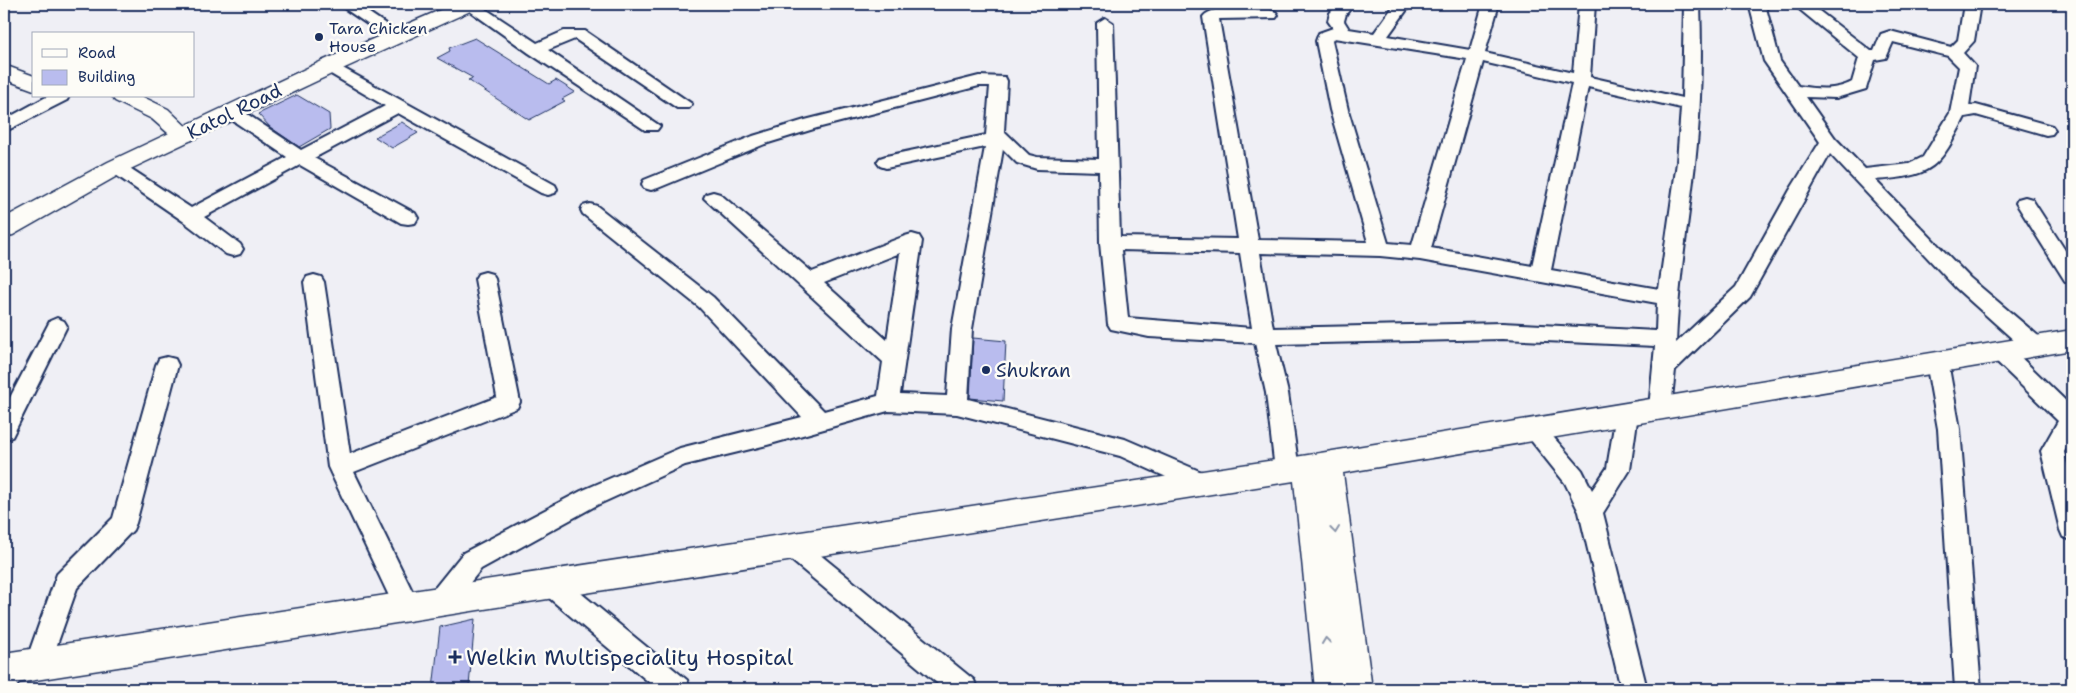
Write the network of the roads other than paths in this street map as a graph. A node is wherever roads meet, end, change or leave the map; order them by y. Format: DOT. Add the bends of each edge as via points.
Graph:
graph roads {
  1 [pos="346,4"];
  2 [pos="437,4"];
  3 [pos="469,4"];
  4 [pos="1346,4"];
  5 [pos="1403,4"];
  6 [pos="1491,4"];
  7 [pos="1587,4"];
  8 [pos="1692,4"];
  9 [pos="1757,4"];
  10 [pos="1801,4"];
  11 [pos="1972,4"];
  12 [pos="1270,15"];
  13 [pos="1105,23"];
  14 [pos="385,28"];
  15 [pos="1344,33"];
  16 [pos="1378,39"];
  17 [pos="535,50"];
  18 [pos="1954,53"];
  19 [pos="1476,56"];
  20 [pos="1868,56"];
  21 [pos="330,66"];
  22 [pos="4,71"];
  23 [pos="1581,81"];
  24 [pos="32,83"];
  25 [pos="1794,90"];
  26 [pos="57,98"];
  27 [pos="127,98"];
  28 [pos="682,104"];
  29 [pos="1690,105"];
  30 [pos="398,106"];
  31 [pos="232,112"];
  32 [pos="1959,113"];
  33 [pos="650,126"];
  34 [pos="4,127"];
  35 [pos="2046,130"];
  36 [pos="179,131"];
  37 [pos="995,136"];
  38 [pos="1829,142"];
  39 [pos="300,158"];
  40 [pos="886,162"];
  41 [pos="1108,165"];
  42 [pos="116,167"];
  43 [pos="1859,175"];
  44 [pos="651,184"];
  45 [pos="548,189"];
  46 [pos="713,198"];
  47 [pos="2025,203"];
  48 [pos="590,210"];
  49 [pos="4,216"];
  50 [pos="190,216"];
  51 [pos="408,218"];
  52 [pos="4,229"];
  53 [pos="1110,243"];
  54 [pos="1248,247"];
  55 [pos="234,249"];
  56 [pos="1380,249"];
  57 [pos="1420,253"];
  58 [pos="1540,275"];
  59 [pos="2072,276"];
  60 [pos="485,279"];
  61 [pos="809,281"];
  62 [pos="314,282"];
  63 [pos="1668,298"];
  64 [pos="57,326"];
  65 [pos="1264,336"];
  66 [pos="1666,340"];
  67 [pos="2072,340"];
  68 [pos="2034,346"];
  69 [pos="2001,352"];
  70 [pos="895,360"];
  71 [pos="1937,362"];
  72 [pos="167,365"];
  73 [pos="1665,367"];
  74 [pos="888,402"];
  75 [pos="957,405"];
  76 [pos="1660,408"];
  77 [pos="1627,414"];
  78 [pos="2072,420"];
  79 [pos="820,421"];
  80 [pos="1533,429"];
  81 [pos="4,431"];
  82 [pos="1307,467"];
  83 [pos="340,468"];
  84 [pos="1203,483"];
  85 [pos="1591,512"];
  86 [pos="2072,530"];
  87 [pos="793,547"];
  88 [pos="551,584"];
  89 [pos="439,602"];
  90 [pos="407,607"];
  91 [pos="38,664"];
  92 [pos="5,676"];
  93 [pos="954,686"];
  94 [pos="677,689"];
  95 [pos="1332,689"];
  96 [pos="1355,689"];
  97 [pos="1634,689"];
  98 [pos="1968,689"];
  1 -- 14 [label="street"];
  2 -- 14 [label="street, Katol Road"];
  3 -- 17 [label="street"];
  3 -- 21 [label="street, Katol Road"];
  4 -- 15 [label="street" via="1336,21"];
  5 -- 16 [label="street"];
  6 -- 19 [label="street"];
  7 -- 23 [label="street"];
  8 -- 29 [label="street"];
  9 -- 25 [label="street" via="1772,61"];
  10 -- 20 [label="street"];
  11 -- 18 [label="street" via="1966,41"];
  12 -- 54 [label="street" via="1221,13 1211,17"];
  13 -- 41 [label="street"];
  14 -- 36 [label="street, Katol Road"];
  15 -- 16 [label="street"];
  15 -- 56 [label="street" via="1331,33 1325,36 1324,41 1339,110"];
  16 -- 19 [label="street"];
  17 -- 28 [label="street" via="570,34 579,34"];
  17 -- 33 [label="street"];
  18 -- 20 [label="street" via="1890,36 1886,37 1880,55"];
  18 -- 32 [label="street" via="1967,66"];
  19 -- 23 [label="street"];
  19 -- 57 [label="street"];
  20 -- 25 [label="street" via="1860,85 1851,90 1821,95"];
  21 -- 30 [label="street"];
  21 -- 31 [label="street, Katol Road"];
  22 -- 24 [label="street"];
  23 -- 29 [label="street"];
  23 -- 58 [label="street"];
  25 -- 38 [label="street"];
  26 -- 34 [label="street"];
  27 -- 36 [label="street" via="160,114"];
  29 -- 63 [label="street"];
  30 -- 39 [label="street"];
  30 -- 45 [label="street"];
  31 -- 36 [label="street, Katol Road"];
  31 -- 39 [label="street"];
  32 -- 35 [label="street" via="1976,110"];
  32 -- 43 [label="street" via="1926,164 1902,171"];
  36 -- 42 [label="street, Katol Road"];
  36 -- 49 [label="street, Katol Road"];
  37 -- 40 [label="street"];
  37 -- 41 [label="street" via="1030,161"];
  37 -- 44 [label="street" via="999,81 979,81 759,140"];
  37 -- 75 [label="street" via="962,328"];
  38 -- 43 [label="street"];
  38 -- 73 [label="street" via="1743,292"];
  39 -- 50 [label="street"];
  39 -- 51 [label="street"];
  41 -- 53 [label="street"];
  42 -- 50 [label="street"];
  42 -- 52 [label="street, Katol Road"];
  43 -- 68 [label="street" via="1962,283"];
  46 -- 61 [label="street"];
  47 -- 59 [label="street"];
  48 -- 79 [label="street" via="706,302"];
  50 -- 55 [label="street"];
  53 -- 54 [label="street"];
  53 -- 65 [label="street" via="1118,324 1203,334"];
  54 -- 56 [label="street"];
  54 -- 65 [label="street"];
  56 -- 57 [label="street"];
  57 -- 58 [label="street"];
  58 -- 63 [label="street"];
  60 -- 83 [label="street" via="509,402"];
  61 -- 70 [label="street"];
  61 -- 70 [label="street" via="912,241"];
  62 -- 83 [label="street"];
  63 -- 66 [label="street"];
  64 -- 81 [label="street"];
  65 -- 66 [label="street" via="1502,331"];
  65 -- 82 [label="street" via="1277,393"];
  66 -- 73 [label="street"];
  67 -- 68 [label="street"];
  68 -- 69 [label="street"];
  69 -- 71 [label="street"];
  69 -- 78 [label="street"];
  70 -- 74 [label="street"];
  71 -- 76 [label="street"];
  71 -- 98 [label="street" via="1949,429"];
  72 -- 91 [label="street" via="124,523 66,582"];
  73 -- 76 [label="street"];
  74 -- 75 [label="street"];
  74 -- 79 [label="street"];
  75 -- 84 [label="street" via="1125,448"];
  76 -- 77 [label="street"];
  77 -- 80 [label="street"];
  77 -- 85 [label="street" via="1618,470"];
  78 -- 86 [label="street" via="2052,451"];
  79 -- 89 [label="street" via="680,458 589,498 472,561"];
  80 -- 82 [label="street"];
  80 -- 85 [label="street" via="1574,477"];
  82 -- 84 [label="street"];
  95 -- 82 [label="street, one-way"];
  82 -- 96 [label="street, one-way"];
  83 -- 90 [label="street"];
  84 -- 87 [label="street"];
  85 -- 97 [label="street"];
  87 -- 88 [label="street"];
  87 -- 93 [label="street"];
  88 -- 89 [label="street"];
  88 -- 94 [label="street"];
  89 -- 90 [label="street"];
  90 -- 91 [label="street"];
  91 -- 92 [label="street"];
}
